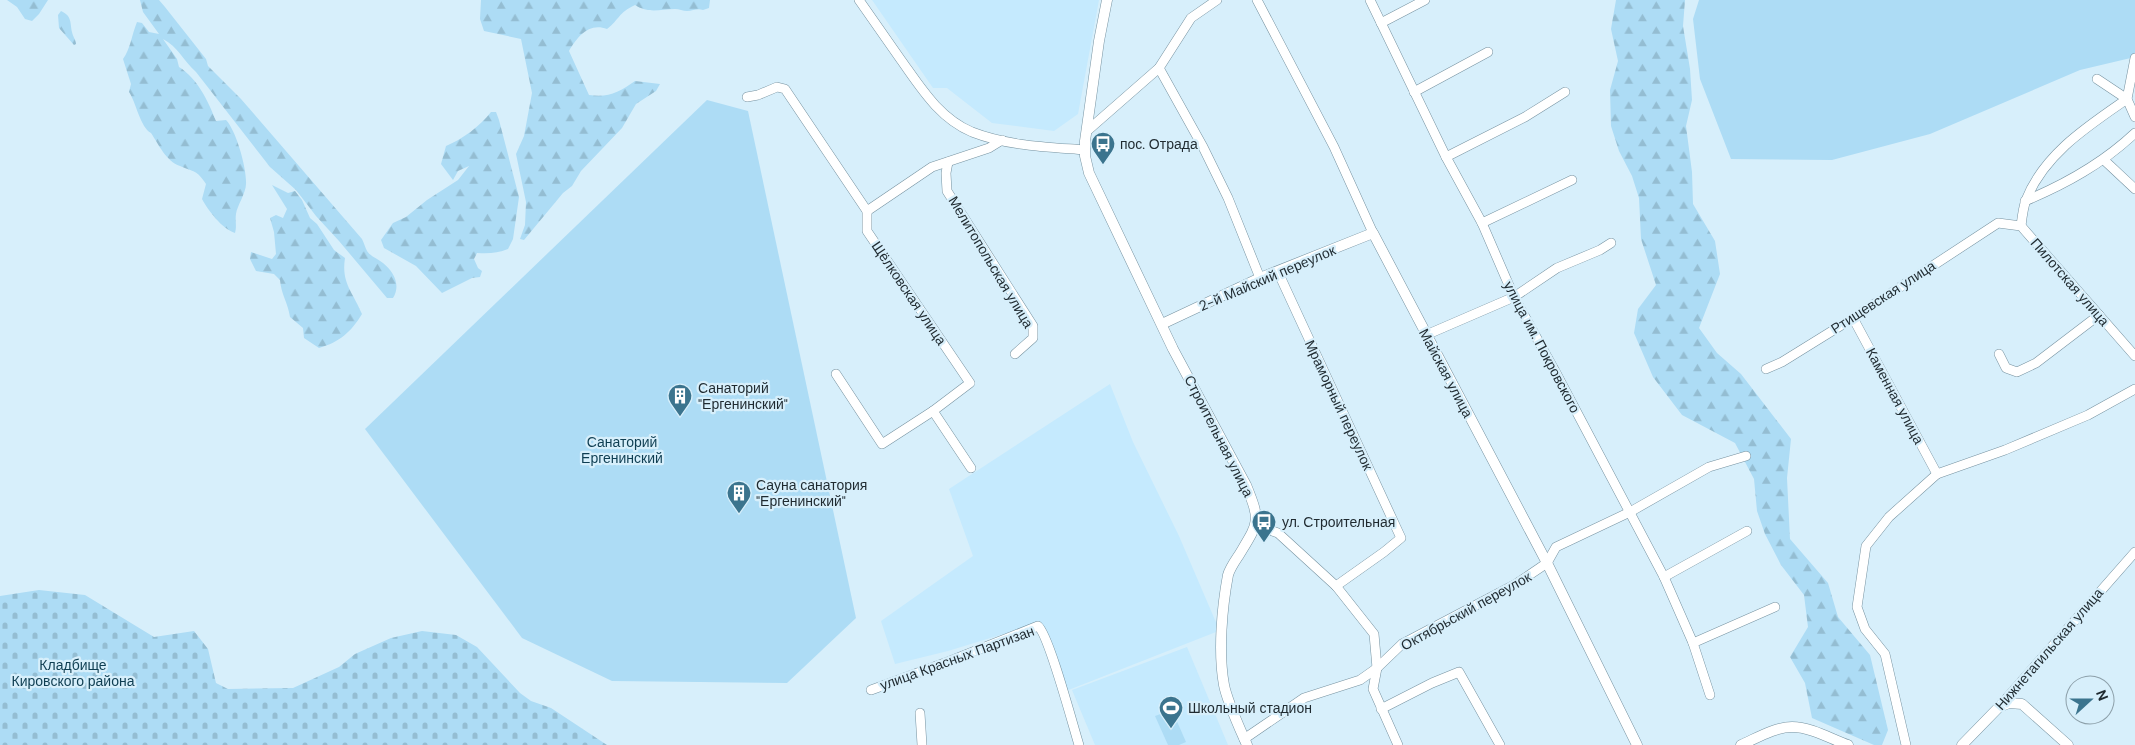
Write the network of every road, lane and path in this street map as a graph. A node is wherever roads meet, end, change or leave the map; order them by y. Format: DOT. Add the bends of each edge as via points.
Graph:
graph roads {
  1 [pos="859,0"];
  2 [pos="1107,0"];
  3 [pos="1216,0"];
  4 [pos="1258,0"];
  5 [pos="1370,0"];
  6 [pos="1425,0"];
  7 [pos="1381,23"];
  8 [pos="1488,52"];
  9 [pos="2135,58"];
  10 [pos="1159,68"];
  11 [pos="2096,79"];
  12 [pos="1414,92"];
  13 [pos="1564,92"];
  14 [pos="747,98"];
  15 [pos="2127,99"];
  16 [pos="2135,117"];
  17 [pos="1087,131"];
  18 [pos="2135,133"];
  19 [pos="1002,140"];
  20 [pos="1085,150"];
  21 [pos="1446,157"];
  22 [pos="2104,160"];
  23 [pos="948,162"];
  24 [pos="1572,180"];
  25 [pos="2135,189"];
  26 [pos="2025,201"];
  27 [pos="867,211"];
  28 [pos="1482,223"];
  29 [pos="1998,223"];
  30 [pos="2021,226"];
  31 [pos="1373,233"];
  32 [pos="1611,243"];
  33 [pos="1278,272"];
  34 [pos="1260,278"];
  35 [pos="1514,297"];
  36 [pos="2099,315"];
  37 [pos="1853,318"];
  38 [pos="1162,324"];
  39 [pos="1426,335"];
  40 [pos="1015,354"];
  41 [pos="1999,354"];
  42 [pos="2135,356"];
  43 [pos="1766,369"];
  44 [pos="836,374"];
  45 [pos="2135,389"];
  46 [pos="934,411"];
  47 [pos="1746,456"];
  48 [pos="971,468"];
  49 [pos="1937,474"];
  50 [pos="1631,511"];
  51 [pos="1256,525"];
  52 [pos="1747,531"];
  53 [pos="2135,552"];
  54 [pos="1547,563"];
  55 [pos="1664,577"];
  56 [pos="1336,586"];
  57 [pos="1776,607"];
  58 [pos="1693,642"];
  59 [pos="1377,668"];
  60 [pos="871,690"];
  61 [pos="1710,695"];
  62 [pos="1999,707"];
  63 [pos="1381,709"];
  64 [pos="920,713"];
  65 [pos="1246,742"];
  66 [pos="922,745"];
  67 [pos="1079,745"];
  68 [pos="1398,745"];
  69 [pos="1500,745"];
  70 [pos="1637,745"];
  71 [pos="1741,745"];
  72 [pos="1848,745"];
  73 [pos="1906,745"];
  74 [pos="1962,745"];
  75 [pos="2068,745"];
  1 -- 19 [label="street" via="930,102 950,120 970,131"];
  2 -- 17 [label="street, Строительная улица"];
  3 -- 10 [label="street" via="1191,18"];
  4 -- 31 [label="street, Майская улица" via="1334,147"];
  5 -- 7 [label="street, улица им. Покровского"];
  6 -- 7 [label="street"];
  7 -- 12 [label="street, улица им. Покровского"];
  8 -- 12 [label="street"];
  9 -- 15 [label="street"];
  10 -- 17 [label="street"];
  10 -- 34 [label="street" via="1228,198"];
  11 -- 15 [label="street"];
  12 -- 21 [label="street, улица им. Покровского"];
  13 -- 21 [label="street" via="1524,117"];
  14 -- 27 [label="street, Щёлковская улица" via="777,86 785,90"];
  15 -- 16 [label="street"];
  15 -- 26 [label="street" via="2065,146 2042,169"];
  17 -- 20 [label="street, Строительная улица"];
  18 -- 22 [label="street"];
  19 -- 20 [label="street" via="1039,147"];
  19 -- 23 [label="street" via="989,148"];
  20 -- 38 [label="street, Строительная улица" via="1093,183"];
  21 -- 28 [label="street, улица им. Покровского"];
  22 -- 25 [label="street"];
  22 -- 26 [label="street" via="2054,189"];
  23 -- 27 [label="street" via="932,167"];
  23 -- 40 [label="street, Мелитопольская улица" via="948,191 1033,326 1033,338"];
  24 -- 28 [label="street"];
  26 -- 30 [label="street"];
  27 -- 46 [label="street, Щёлковская улица" via="867,231 970,383"];
  28 -- 35 [label="street, улица им. Покровского"];
  29 -- 30 [label="street, Пилотская улица"];
  29 -- 37 [label="street, Ртищевская улица"];
  30 -- 36 [label="street, Пилотская улица"];
  31 -- 33 [label="street, 2-й Майский переулок"];
  31 -- 39 [label="street, Майская улица"];
  32 -- 35 [label="street" via="1557,268"];
  33 -- 34 [label="street, 2-й Майский переулок"];
  33 -- 56 [label="street, Мраморный переулок" via="1401,538"];
  34 -- 38 [label="street, 2-й Майский переулок"];
  35 -- 39 [label="street"];
  35 -- 50 [label="street, улица им. Покровского"];
  36 -- 41 [label="street" via="2036,363 2017,372 2006,368"];
  36 -- 42 [label="street, Пилотская улица"];
  37 -- 43 [label="street, Ртищевская улица"];
  37 -- 49 [label="street, Каменная улица"];
  38 -- 51 [label="street, Строительная улица" via="1246,486 1254,506"];
  39 -- 54 [label="street, Майская улица"];
  44 -- 46 [label="street" via="882,444"];
  45 -- 49 [label="street" via="2088,415 2006,450"];
  46 -- 48 [label="street"];
  47 -- 50 [label="street, Октябрьский переулок" via="1709,467"];
  49 -- 73 [label="street" via="1889,517 1866,546 1857,607 1865,629 1885,654"];
  50 -- 54 [label="street, Октябрьский переулок" via="1556,546"];
  50 -- 55 [label="street, улица им. Покровского"];
  51 -- 56 [label="street" via="1278,534"];
  51 -- 65 [label="street" via="1229,572 1223,607 1224,685"];
  52 -- 55 [label="street"];
  53 -- 62 [label="street, Нижнетагильская улица"];
  54 -- 59 [label="street, Октябрьский переулок" via="1516,584 1402,644"];
  54 -- 70 [label="street, Майская улица"];
  55 -- 58 [label="street, улица им. Покровского"];
  56 -- 59 [label="street" via="1374,634"];
  57 -- 58 [label="street"];
  58 -- 61 [label="street, улица им. Покровского"];
  59 -- 63 [label="street" via="1373,689"];
  59 -- 65 [label="street, Октябрьский переулок" via="1360,680 1304,698"];
  60 -- 67 [label="street, улица Красных Партизан" via="1038,626 1049,649"];
  62 -- 74 [label="street, Нижнетагильская улица"];
  62 -- 75 [label="street" via="2009,703 2022,704"];
  63 -- 68 [label="street"];
  63 -- 69 [label="street" via="1459,672"];
  64 -- 66 [label="street"];
  71 -- 72 [label="street" via="1792,727"];
}
